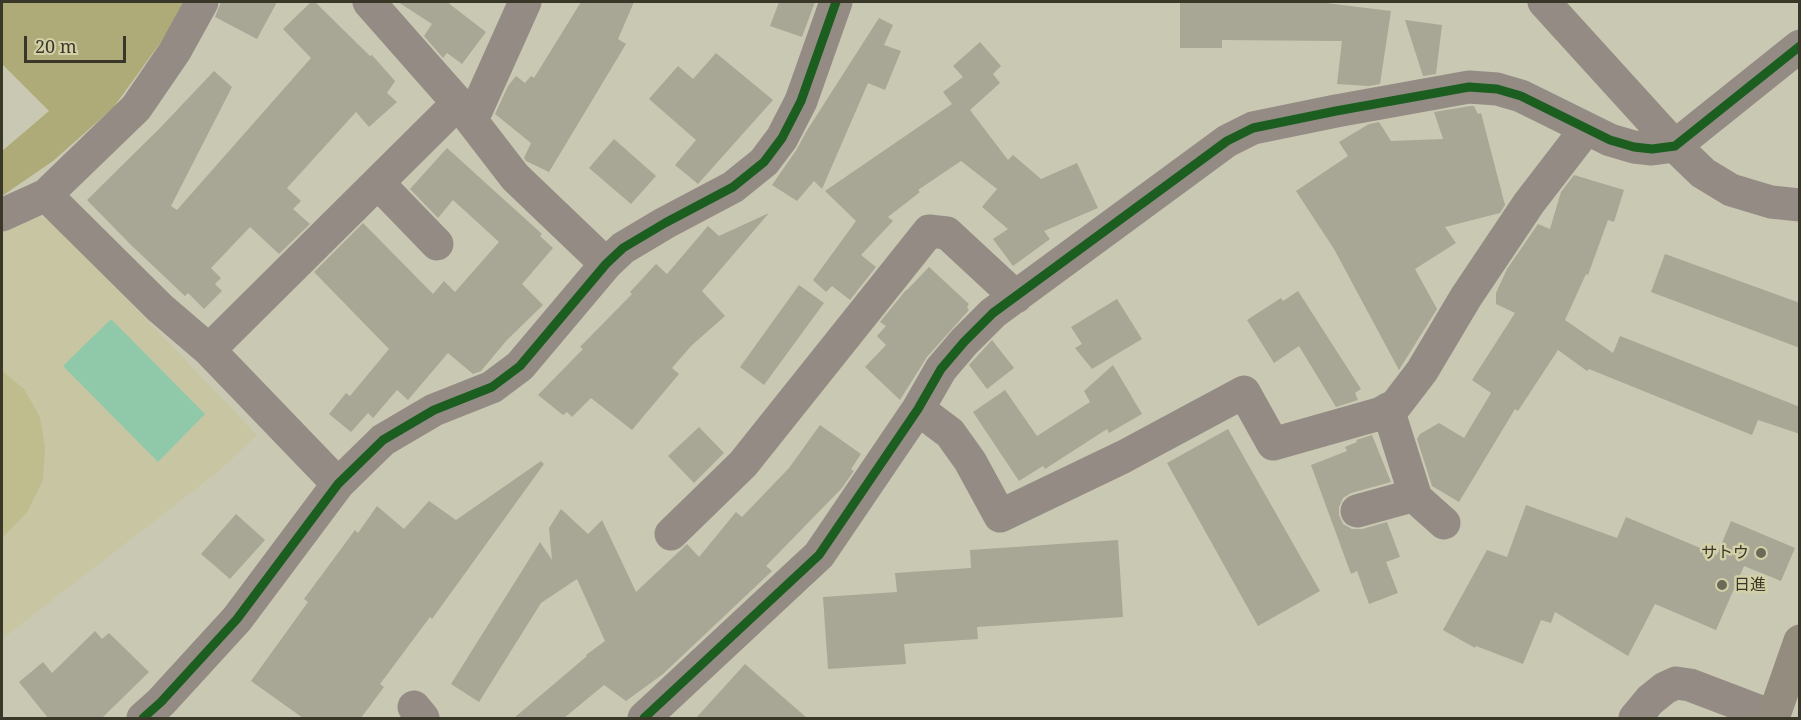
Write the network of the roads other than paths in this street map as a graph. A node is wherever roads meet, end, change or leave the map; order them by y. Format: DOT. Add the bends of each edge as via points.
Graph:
graph roads {
  1 [pos="202,2"];
  2 [pos="369,2"];
  3 [pos="525,2"];
  4 [pos="836,2"];
  5 [pos="1544,2"];
  6 [pos="1800,46"];
  7 [pos="465,111"];
  8 [pos="1586,129"];
  9 [pos="1675,146"];
  10 [pos="378,183"];
  11 [pos="46,195"];
  12 [pos="1800,205"];
  13 [pos="2,215"];
  14 [pos="437,243"];
  15 [pos="606,264"];
  16 [pos="1016,297"];
  17 [pos="209,350"];
  18 [pos="918,409"];
  19 [pos="1388,409"];
  20 [pos="338,484"];
  21 [pos="1415,495"];
  22 [pos="1357,511"];
  23 [pos="1444,523"];
  24 [pos="671,534"];
  25 [pos="1800,640"];
  26 [pos="143,718"];
  27 [pos="644,718"];
  28 [pos="1635,718"];
  29 [pos="1774,718"];
  1 -- 11 [label="street" via="136,108"];
  2 -- 7 [label="street"];
  3 -- 7 [label="street"];
  4 -- 15 [label="street" via="801,102 764,162 733,187 623,248"];
  5 -- 9 [label="street"];
  6 -- 9 [label="street"];
  7 -- 10 [label="street"];
  7 -- 15 [label="street" via="515,177"];
  8 -- 9 [label="street" via="1634,147"];
  8 -- 16 [label="street" via="1521,96 1469,87 1253,128 1227,141"];
  8 -- 19 [label="street" via="1529,203 1422,371 1396,405"];
  9 -- 12 [label="street" via="1703,173 1731,190 1771,202"];
  10 -- 14 [label="street"];
  10 -- 17 [label="street"];
  11 -- 13 [label="street"];
  11 -- 17 [label="street" via="160,308"];
  15 -- 20 [label="street" via="520,366 492,387 434,410 383,440"];
  16 -- 18 [label="street" via="964,342 941,369"];
  16 -- 24 [label="street" via="947,233 929,231 742,464"];
  17 -- 20 [label="street"];
  18 -- 19 [label="street" via="950,433 1000,516 1123,457 1244,392 1273,444"];
  18 -- 27 [label="street" via="819,555"];
  19 -- 21 [label="street"];
  20 -- 26 [label="street" via="237,619"];
  21 -- 22 [label="street"];
  21 -- 23 [label="street"];
  25 -- 29 [label="main road"];
  28 -- 29 [label="street" via="1650,700 1676,683"];
}
